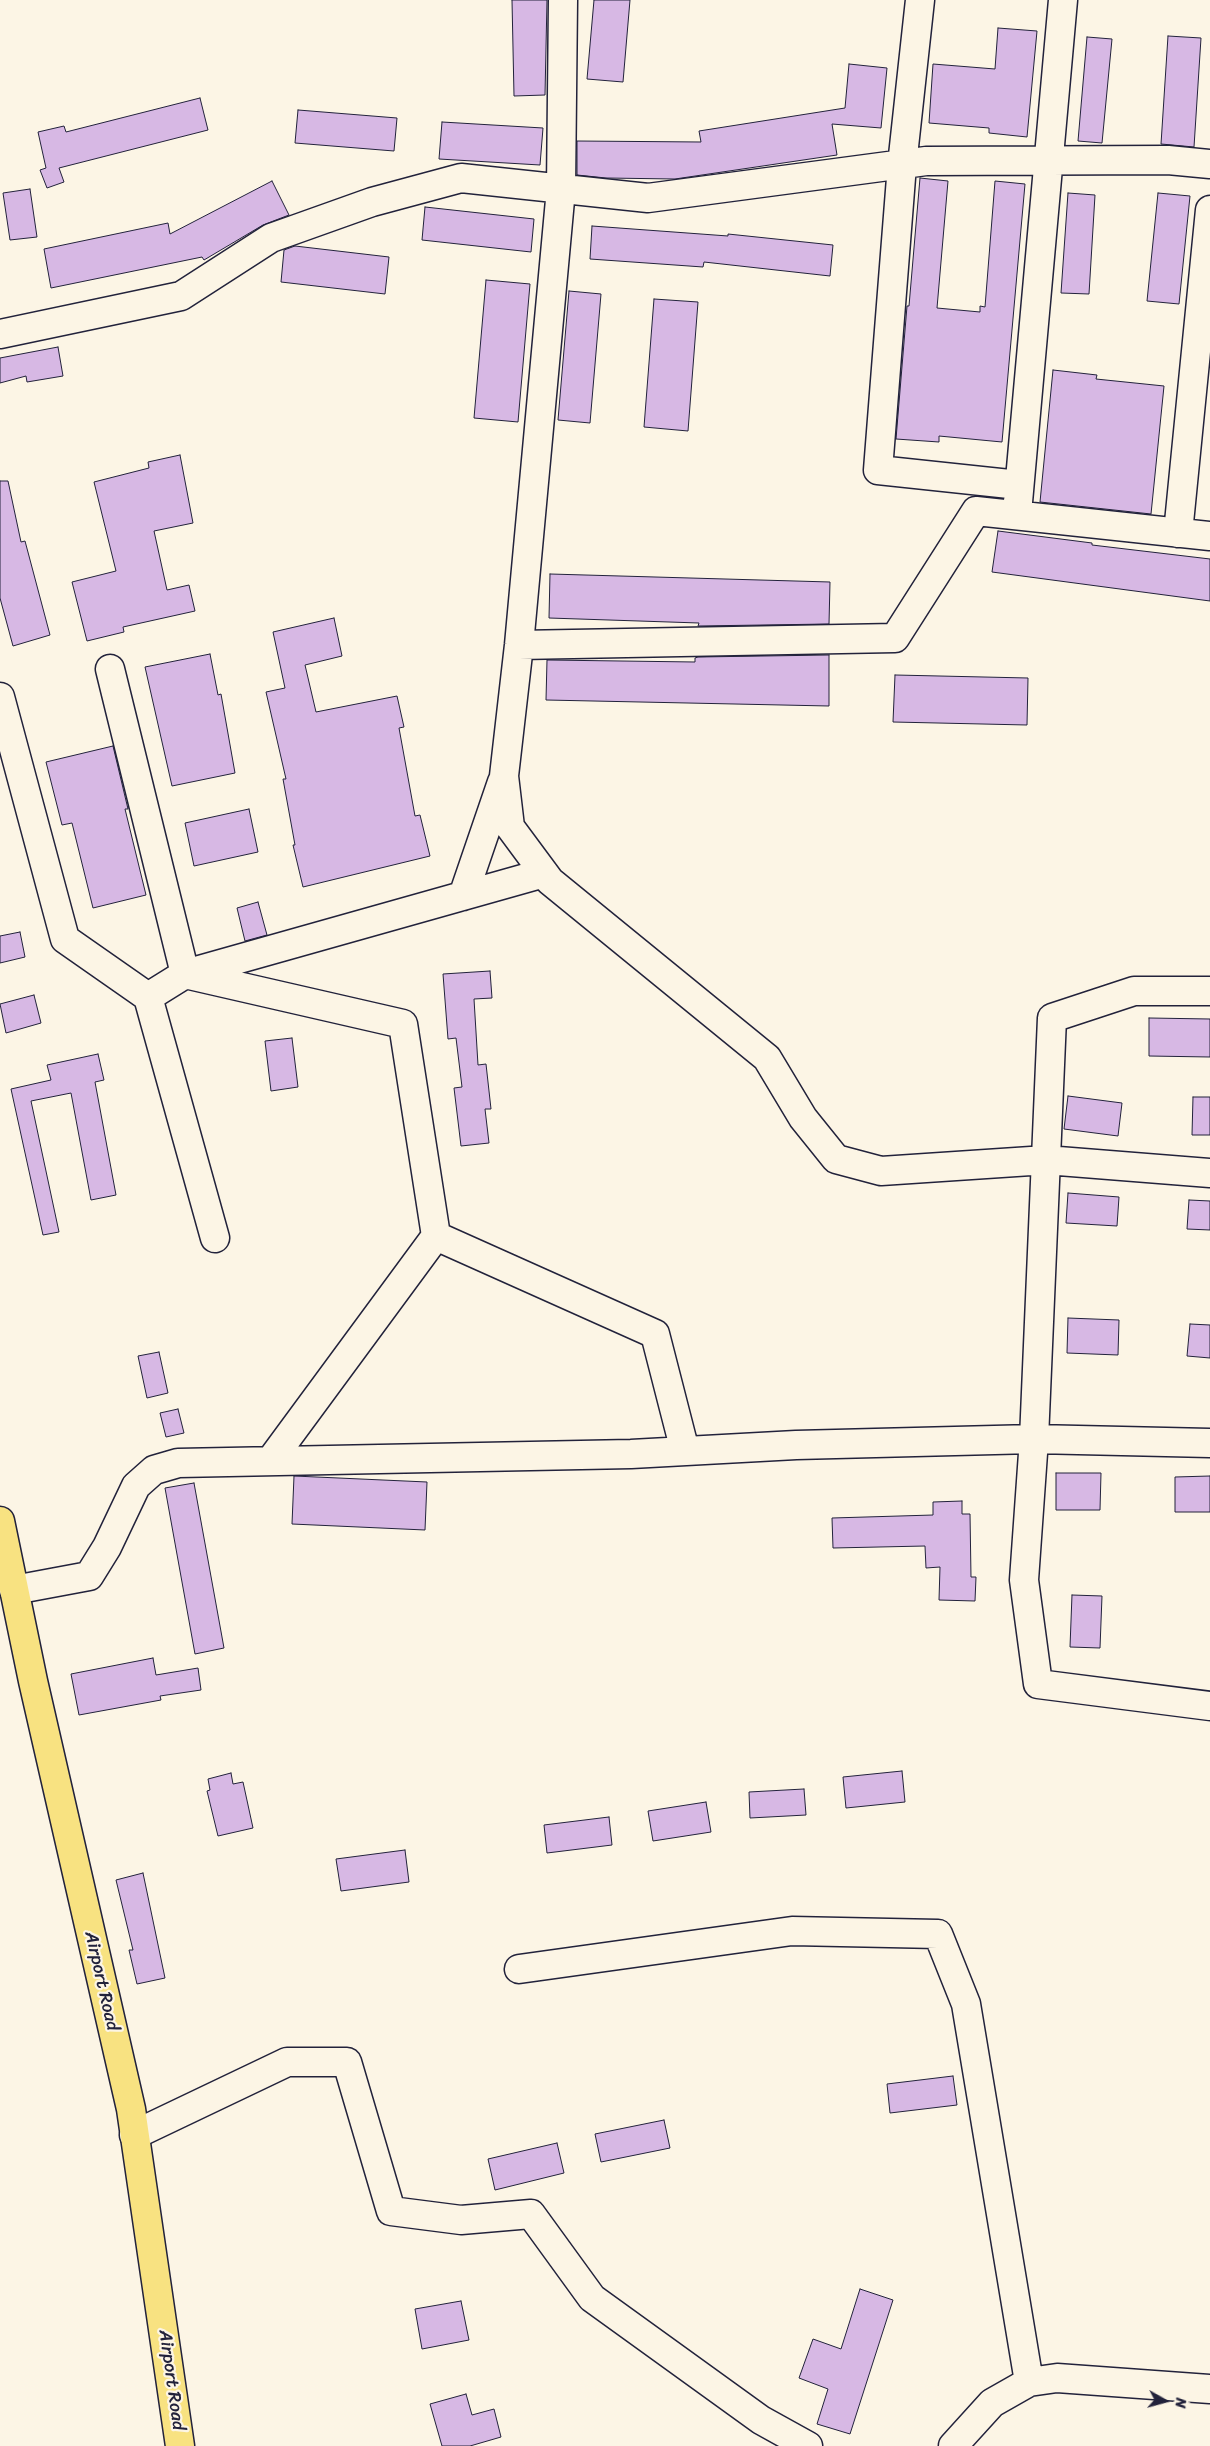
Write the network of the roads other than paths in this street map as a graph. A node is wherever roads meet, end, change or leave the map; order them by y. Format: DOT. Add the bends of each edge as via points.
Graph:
graph roads {
  1 [pos="563,0"];
  2 [pos="920,0"];
  3 [pos="1063,0"];
  4 [pos="1048,161"];
  5 [pos="1210,164"];
  6 [pos="902,165"];
  7 [pos="561,189"];
  8 [pos="1210,210"];
  9 [pos="0,334"];
  10 [pos="1020,485"];
  11 [pos="1017,516"];
  12 [pos="1178,533"];
  13 [pos="1210,536"];
  14 [pos="519,645"];
  15 [pos="110,669"];
  16 [pos="0,697"];
  17 [pos="504,776"];
  18 [pos="544,873"];
  19 [pos="462,896"];
  20 [pos="185,974"];
  21 [pos="1210,991"];
  22 [pos="148,997"];
  23 [pos="1046,1160"];
  24 [pos="1210,1173"];
  25 [pos="436,1236"];
  26 [pos="215,1238"];
  27 [pos="1034,1439"];
  28 [pos="1210,1443"];
  29 [pos="684,1451"];
  30 [pos="272,1460"];
  31 [pos="0,1521"];
  32 [pos="14,1590"];
  33 [pos="1210,1706"];
  34 [pos="519,1969"];
  35 [pos="134,2135"];
  36 [pos="1029,2382"];
  37 [pos="1210,2389"];
  38 [pos="180,2446"];
  39 [pos="808,2446"];
  40 [pos="953,2446"];
  1 -- 7 [label="lane"];
  2 -- 6 [label="lane"];
  3 -- 4 [label="lane"];
  4 -- 5 [label="lane" via="1168,160"];
  4 -- 6 [label="lane" via="926,161"];
  4 -- 10 [label="lane"];
  6 -- 7 [label="lane" via="648,198"];
  6 -- 10 [label="lane" via="878,470"];
  7 -- 9 [label="lane" via="461,178 372,202 271,238 181,296"];
  7 -- 14 [label="lane"];
  8 -- 12 [label="lane"];
  10 -- 11 [label="lane"];
  11 -- 12 [label="lane"];
  11 -- 14 [label="lane" via="976,511 895,638"];
  12 -- 13 [label="lane"];
  14 -- 17 [label="lane"];
  15 -- 20 [label="lane"];
  16 -- 22 [label="lane" via="65,939"];
  17 -- 18 [label="lane" via="510,827"];
  17 -- 19 [label="lane"];
  18 -- 19 [label="lane"];
  18 -- 23 [label="lane" via="550,882 767,1058 803,1118 836,1159 881,1171"];
  19 -- 20 [label="lane"];
  20 -- 22 [label="lane"];
  20 -- 25 [label="lane" via="403,1024"];
  21 -- 23 [label="lane" via="1134,991 1052,1018"];
  22 -- 26 [label="lane"];
  23 -- 24 [label="lane"];
  23 -- 27 [label="lane"];
  25 -- 29 [label="lane" via="655,1334"];
  25 -- 30 [label="lane"];
  27 -- 28 [label="lane"];
  27 -- 29 [label="lane"];
  27 -- 33 [label="lane" via="1024,1580 1038,1684"];
  29 -- 30 [label="lane"];
  30 -- 32 [label="lane" via="178,1463 154,1470 136,1486 107,1547 89,1576"];
  31 -- 32 [label="main road, Airport Road"];
  32 -- 35 [label="main road, Airport Road"];
  34 -- 36 [label="lane" via="792,1931 938,1934 966,2004"];
  35 -- 38 [label="main road, Airport Road"];
  35 -- 39 [label="lane" via="286,2062 347,2062 391,2211 461,2220 531,2214 592,2298 761,2420"];
  36 -- 37 [label="lane" via="1057,2378"];
  36 -- 40 [label="lane" via="992,2403"];
}
